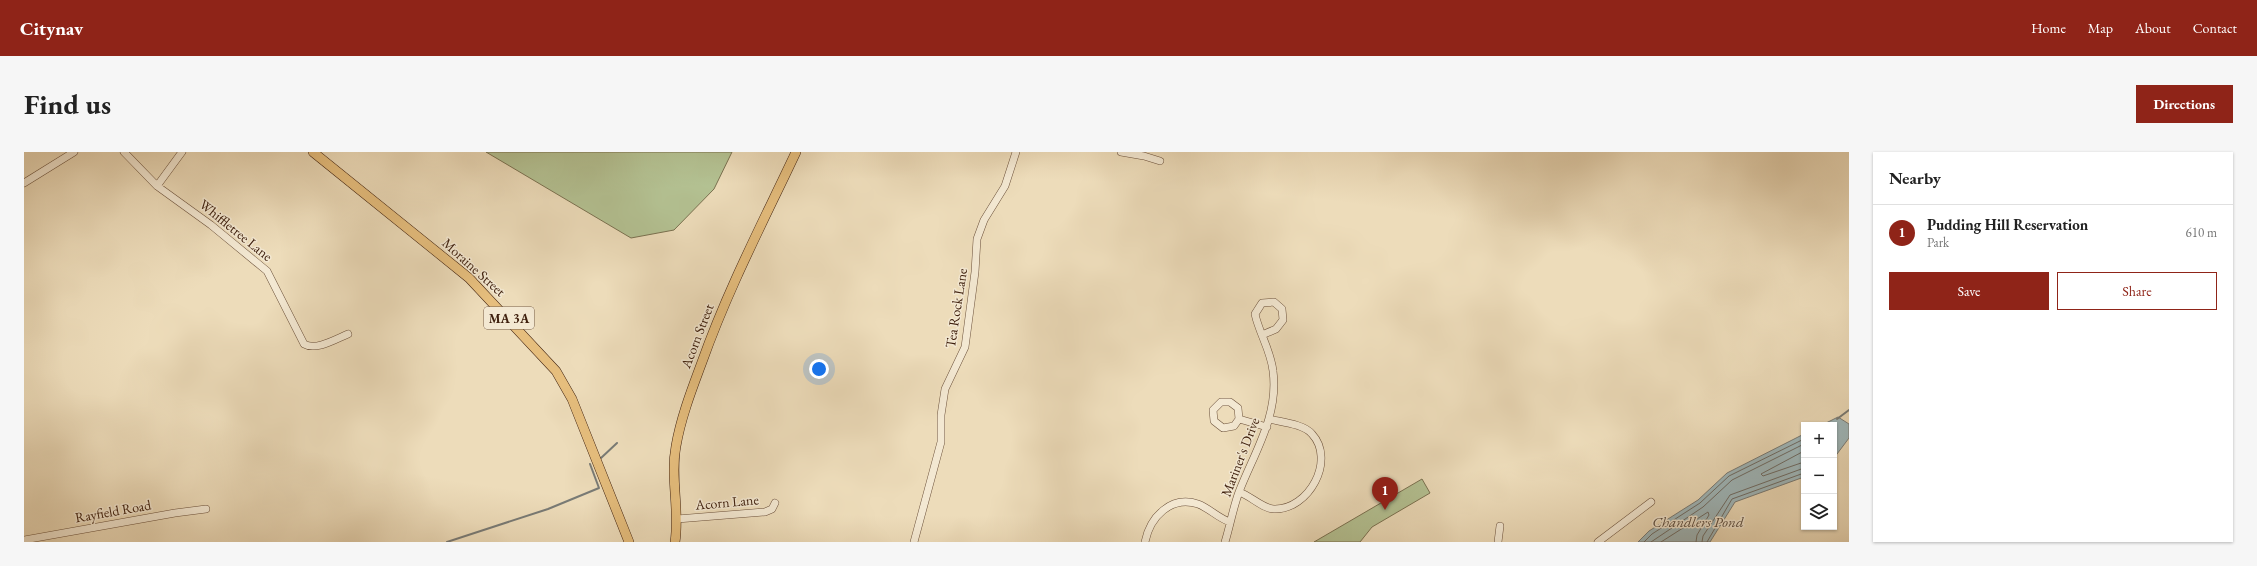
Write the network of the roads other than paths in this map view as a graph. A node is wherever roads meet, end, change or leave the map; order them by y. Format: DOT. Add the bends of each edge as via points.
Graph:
graph roads {
  1 [pos="74,152"];
  2 [pos="124,152"];
  3 [pos="182,152"];
  4 [pos="313,152"];
  5 [pos="796,152"];
  6 [pos="1016,152"];
  7 [pos="1121,152"];
  8 [pos="1160,161"];
  9 [pos="24,183"];
  10 [pos="157,186"];
  11 [pos="348,334"];
  12 [pos="1262,335"];
  13 [pos="1239,419"];
  14 [pos="1269,419"];
  15 [pos="1267,427"];
  16 [pos="1239,492"];
  17 [pos="1651,502"];
  18 [pos="775,503"];
  19 [pos="206,509"];
  20 [pos="677,519"];
  21 [pos="1230,522"];
  22 [pos="1500,526"];
  23 [pos="24,540"];
  24 [pos="629,542"];
  25 [pos="675,542"];
  26 [pos="914,542"];
  27 [pos="1145,542"];
  28 [pos="1225,542"];
  29 [pos="1498,542"];
  30 [pos="1598,542"];
  1 -- 9 [label="street"];
  2 -- 10 [label="street, Whiffletree Lane"];
  3 -- 10 [label="street"];
  4 -- 24 [label="main road, Moraine Street / MA 3A" via="469,278 556,371 572,399"];
  5 -- 20 [label="main road, Acorn Street" via="734,281 684,411 673,472"];
  6 -- 26 [label="street, Tea Rock Lane" via="1005,186 984,220 977,238 976,272 965,347 945,389 941,415 941,442"];
  7 -- 8 [label="street"];
  10 -- 11 [label="street, Whiffletree Lane" via="212,225 267,271 301,340 308,347"];
  12 -- 12 [label="street, Mariner's Drive" via="1255,314 1262,303 1274,302 1282,308 1283,320 1276,329"];
  12 -- 14 [label="street, Mariner's Drive" via="1273,371 1273,399"];
  13 -- 15 [label="street"];
  14 -- 15 [label="street, Mariner's Drive"];
  14 -- 16 [label="street" via="1307,430 1312,434 1321,456 1314,485 1299,503 1282,509 1265,508 1252,497"];
  15 -- 16 [label="street, Mariner's Drive"];
  16 -- 21 [label="street, Mariner's Drive"];
  17 -- 30 [label="street"];
  18 -- 20 [label="street, Acorn Lane" via="772,509 765,512"];
  19 -- 23 [label="street, Rayfield Road"];
  20 -- 25 [label="main road, Acorn Street"];
  21 -- 27 [label="street" via="1199,505 1182,502 1158,514 1149,528"];
  21 -- 28 [label="street, Mariner's Drive"];
  22 -- 29 [label="street"];
}
